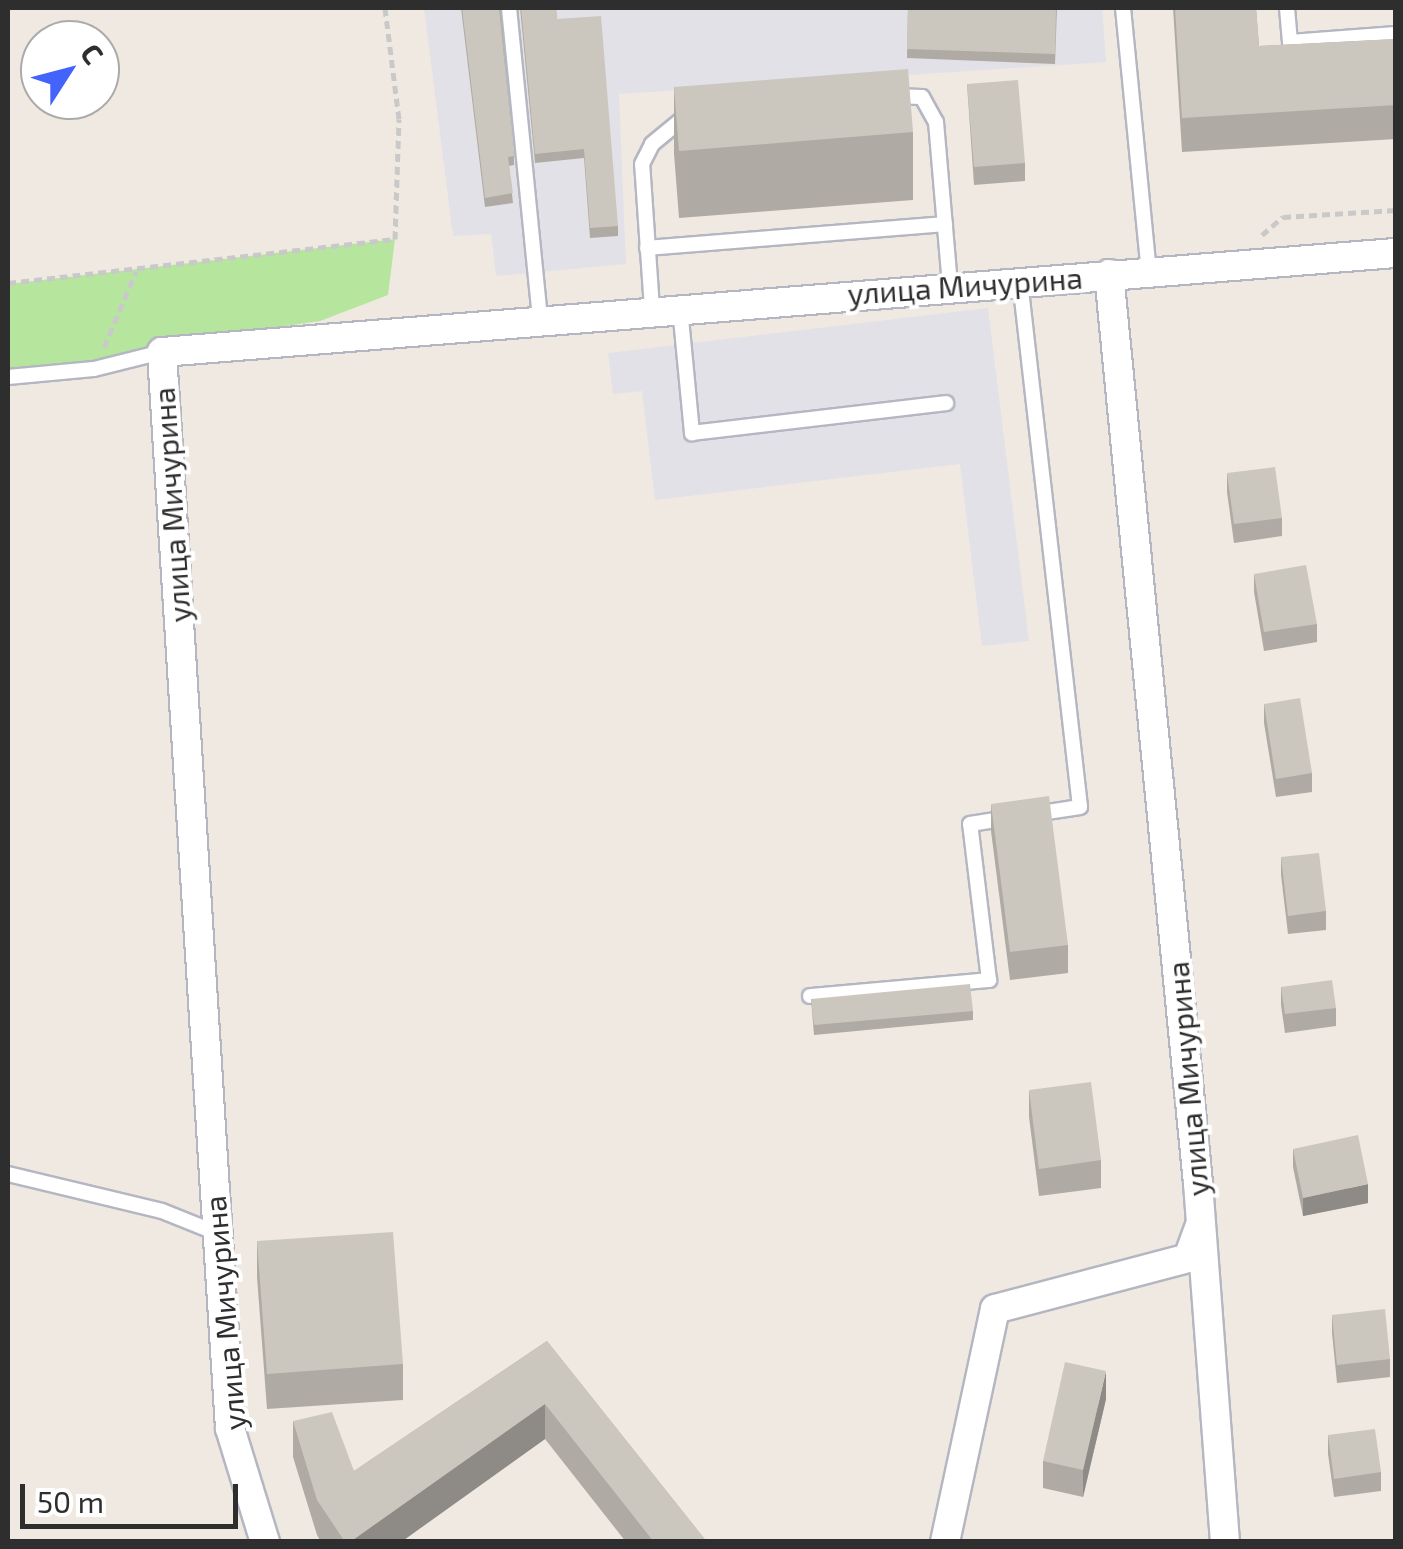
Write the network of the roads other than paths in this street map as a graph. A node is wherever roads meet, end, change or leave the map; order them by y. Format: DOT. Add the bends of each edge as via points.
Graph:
graph roads {
  1 [pos="509,8"];
  2 [pos="1123,8"];
  3 [pos="1288,8"];
  4 [pos="1396,34"];
  5 [pos="871,98"];
  6 [pos="702,111"];
  7 [pos="945,224"];
  8 [pos="647,248"];
  9 [pos="1396,252"];
  10 [pos="1149,271"];
  11 [pos="1109,274"];
  12 [pos="1020,281"];
  13 [pos="950,286"];
  14 [pos="666,308"];
  15 [pos="540,319"];
  16 [pos="162,352"];
  17 [pos="8,377"];
  18 [pos="946,403"];
  19 [pos="810,996"];
  20 [pos="8,1174"];
  21 [pos="1200,1226"];
  22 [pos="217,1233"];
  23 [pos="265,1542"];
  24 [pos="945,1542"];
  25 [pos="1225,1542"];
  1 -- 15 [label="lane"];
  2 -- 10 [label="lane"];
  3 -- 4 [label="lane" via="1290,42"];
  5 -- 7 [label="lane" via="909,94 930,106"];
  6 -- 8 [label="lane" via="680,118 646,154 641,177"];
  7 -- 8 [label="lane"];
  7 -- 13 [label="lane"];
  8 -- 14 [label="lane"];
  9 -- 10 [label="street, улица Мичурина"];
  10 -- 11 [label="street, улица Мичурина"];
  11 -- 12 [label="street, улица Мичурина"];
  11 -- 21 [label="street, улица Мичурина"];
  12 -- 13 [label="street, улица Мичурина"];
  12 -- 19 [label="lane" via="1080,807 970,824 989,980"];
  13 -- 14 [label="street, улица Мичурина"];
  14 -- 15 [label="street, улица Мичурина"];
  14 -- 18 [label="lane" via="692,433"];
  15 -- 16 [label="street, улица Мичурина"];
  16 -- 17 [label="lane" via="94,370"];
  16 -- 22 [label="street, улица Мичурина"];
  20 -- 22 [label="lane" via="162,1210"];
  21 -- 24 [label="street, улица Мичурина" via="1188,1258 995,1309"];
  21 -- 25 [label="street, улица Мичурина"];
  22 -- 23 [label="street, улица Мичурина" via="230,1428"];
}
